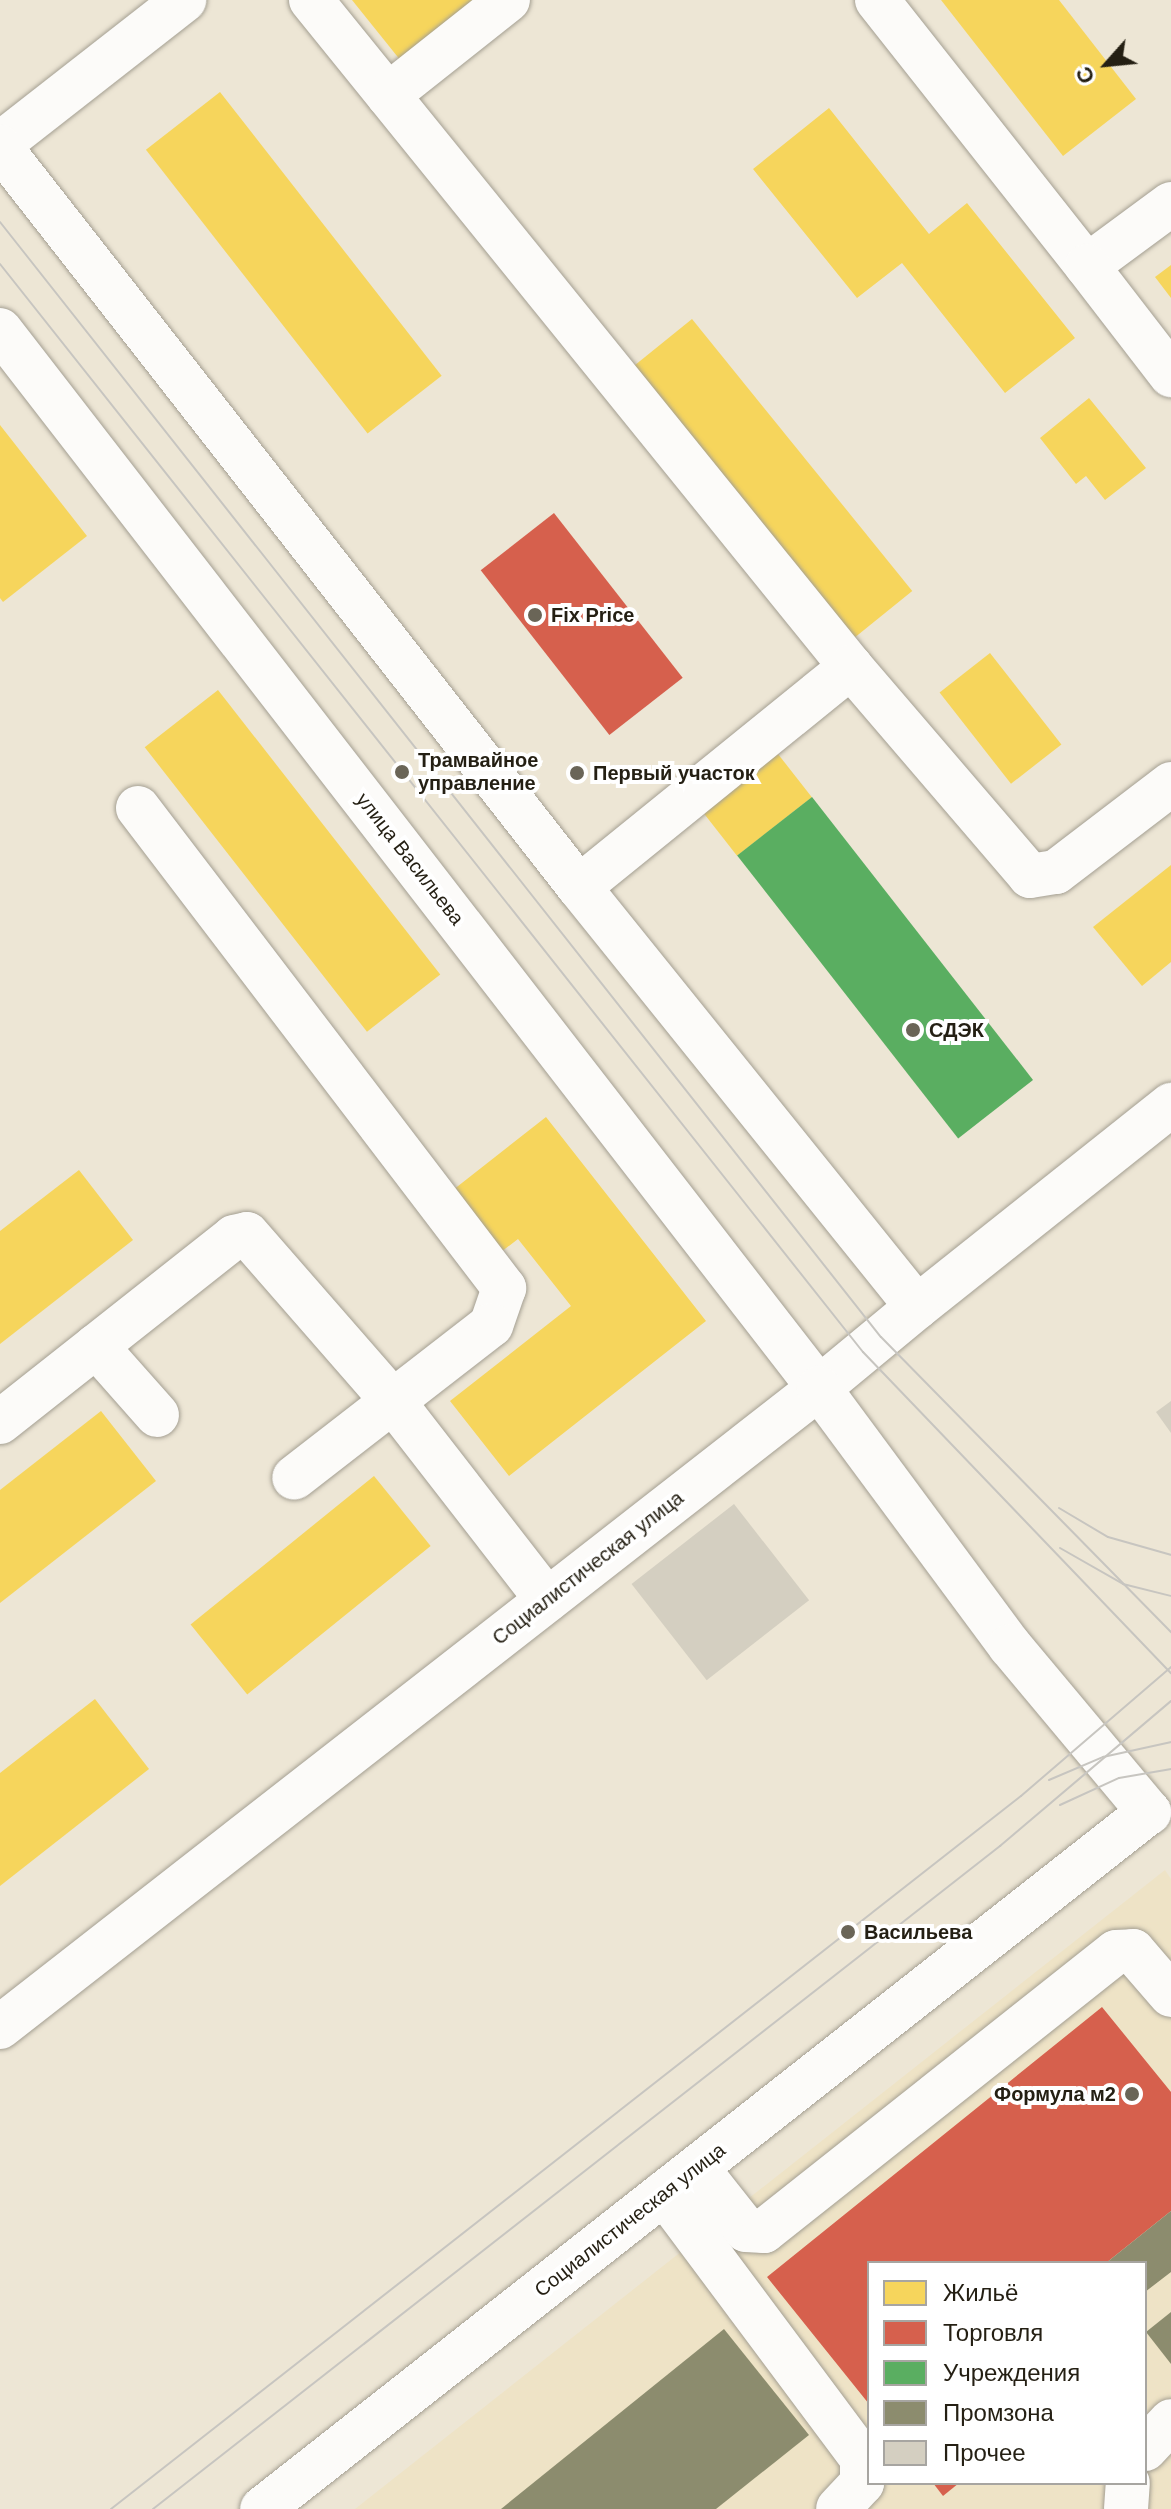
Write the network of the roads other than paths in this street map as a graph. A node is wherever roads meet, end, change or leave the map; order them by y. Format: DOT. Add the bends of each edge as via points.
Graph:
graph roads {
  1 [pos="184,0"];
  2 [pos="311,0"];
  3 [pos="508,0"];
  4 [pos="877,0"];
  5 [pos="388,95"];
  6 [pos="0,146"];
  7 [pos="1171,204"];
  8 [pos="1087,266"];
  9 [pos="0,330"];
  10 [pos="1171,375"];
  11 [pos="851,667"];
  12 [pos="1171,784"];
  13 [pos="138,808"];
  14 [pos="579,887"];
  15 [pos="1171,1105"];
  16 [pos="917,1307"];
  17 [pos="96,1346"];
  18 [pos="819,1388"];
  19 [pos="392,1400"];
  20 [pos="157,1415"];
  21 [pos="0,1422"];
  22 [pos="294,1478"];
  23 [pos="547,1600"];
  24 [pos="1160,1814"];
  25 [pos="1171,1995"];
  26 [pos="0,2027"];
  27 [pos="681,2180"];
  28 [pos="1171,2421"];
  29 [pos="1147,2447"];
  30 [pos="1128,2485"];
  31 [pos="262,2509"];
  32 [pos="838,2509"];
  33 [pos="1126,2509"];
  1 -- 6 [label="main road"];
  2 -- 5 [label="main road"];
  3 -- 5 [label="main road"];
  4 -- 8 [label="main road"];
  5 -- 11 [label="main road"];
  6 -- 14 [label="main road"];
  7 -- 8 [label="main road"];
  8 -- 10 [label="main road"];
  9 -- 18 [label="main road, улица Васильева"];
  11 -- 12 [label="main road" via="1030,876 1056,872"];
  11 -- 14 [label="main road"];
  13 -- 19 [label="main road" via="504,1288 491,1325"];
  14 -- 16 [label="main road"];
  15 -- 16 [label="main road, Социалистическая улица"];
  16 -- 18 [label="main road, Социалистическая улица"];
  17 -- 19 [label="main road" via="234,1237 247,1234"];
  17 -- 20 [label="main road"];
  17 -- 21 [label="main road"];
  18 -- 23 [label="main road, Социалистическая улица"];
  18 -- 24 [label="main road, улица Васильева" via="1010,1646"];
  19 -- 22 [label="main road"];
  19 -- 23 [label="main road"];
  23 -- 26 [label="main road, Социалистическая улица"];
  24 -- 27 [label="main road, Социалистическая улица"];
  25 -- 27 [label="main road" via="1133,1951 1116,1952 764,2231 746,2230"];
  27 -- 31 [label="main road, Социалистическая улица"];
  27 -- 32 [label="main road" via="862,2459 862,2483"];
  28 -- 29 [label="main road"];
  30 -- 33 [label="main road"];
}
